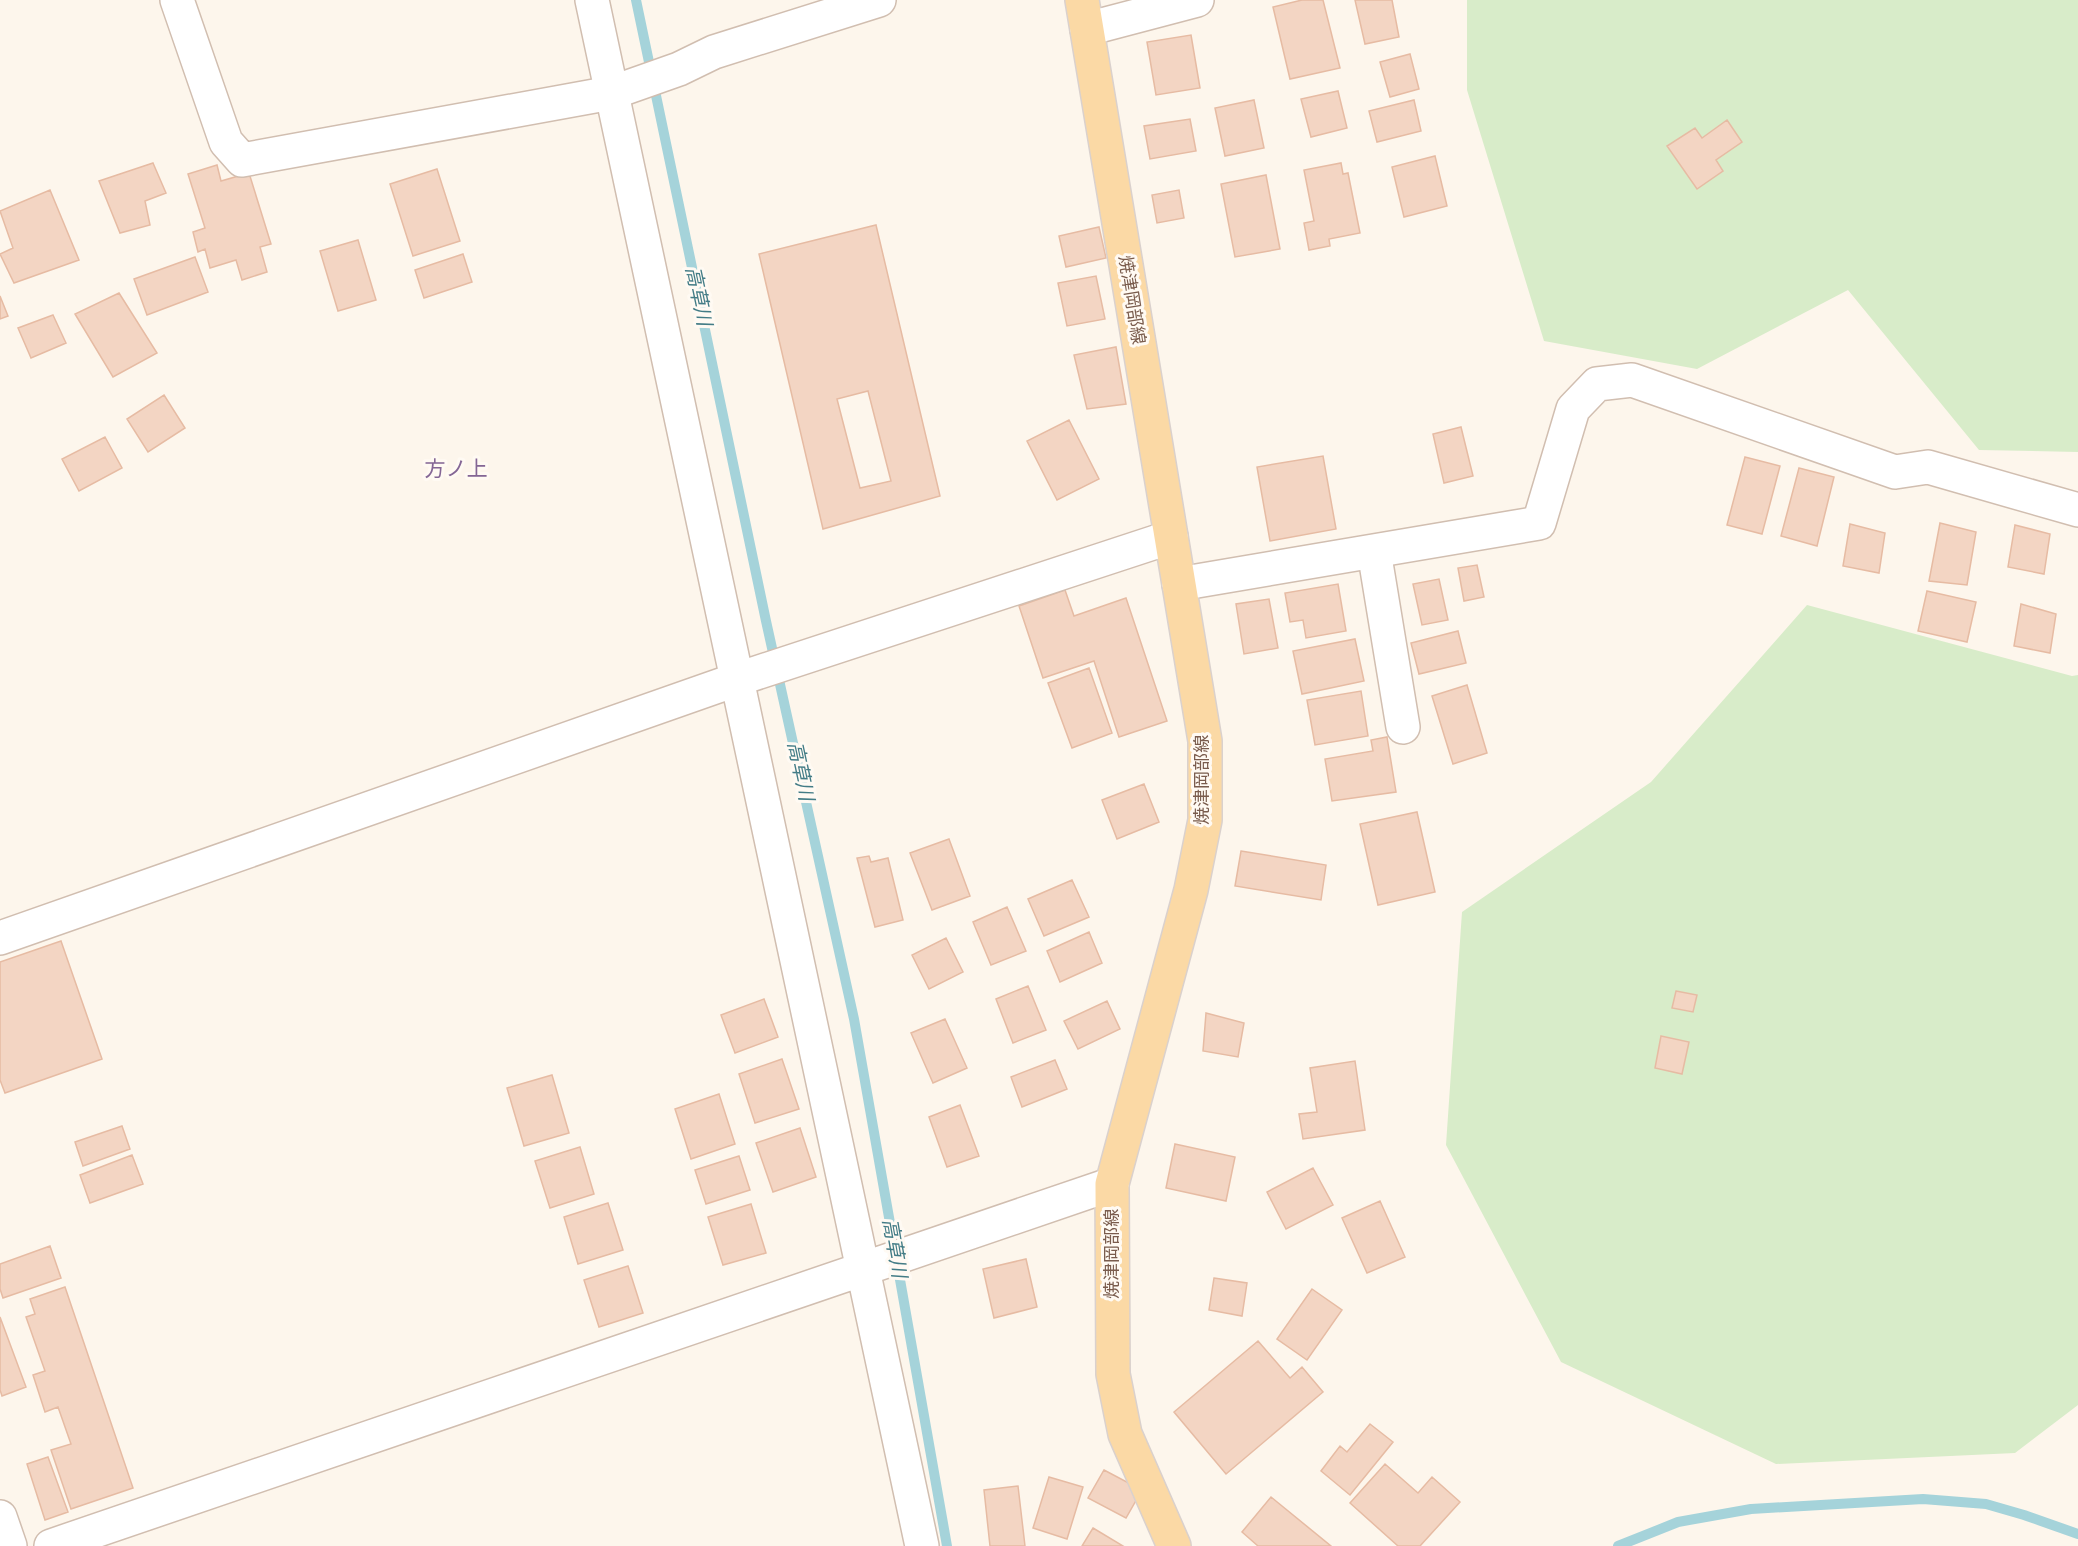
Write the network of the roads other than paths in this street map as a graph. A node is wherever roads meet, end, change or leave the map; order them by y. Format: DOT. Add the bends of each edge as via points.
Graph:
graph roads {
  1 [pos="177,0"];
  2 [pos="592,0"];
  3 [pos="879,0"];
  4 [pos="1197,0"];
  5 [pos="1084,14"];
  6 [pos="624,89"];
  7 [pos="2078,510"];
  8 [pos="1172,537"];
  9 [pos="1374,551"];
  10 [pos="1179,584"];
  11 [pos="746,676"];
  12 [pos="1403,727"];
  13 [pos="0,938"];
  14 [pos="1112,1184"];
  15 [pos="871,1266"];
  16 [pos="0,1517"];
  17 [pos="10,1546"];
  18 [pos="51,1546"];
  19 [pos="922,1546"];
  20 [pos="1174,1546"];
  1 -- 6 [label="street" via="226,142 242,160"];
  2 -- 6 [label="street"];
  3 -- 6 [label="street" via="714,52"];
  4 -- 5 [label="street"];
  5 -- 8 [label="main road, 焼津岡部線"];
  6 -- 11 [label="street"];
  7 -- 9 [label="street" via="1928,467 1895,472 1632,380 1597,384 1573,409 1539,523"];
  8 -- 10 [label="main road, 焼津岡部線"];
  8 -- 11 [label="street"];
  9 -- 10 [label="street"];
  9 -- 12 [label="street"];
  10 -- 14 [label="main road, 焼津岡部線" via="1205,741 1205,820 1191,890"];
  11 -- 13 [label="street"];
  11 -- 15 [label="street"];
  14 -- 15 [label="street"];
  14 -- 20 [label="main road, 焼津岡部線" via="1113,1374 1125,1434"];
  15 -- 18 [label="street"];
  15 -- 19 [label="street"];
  16 -- 17 [label="street"];
}
